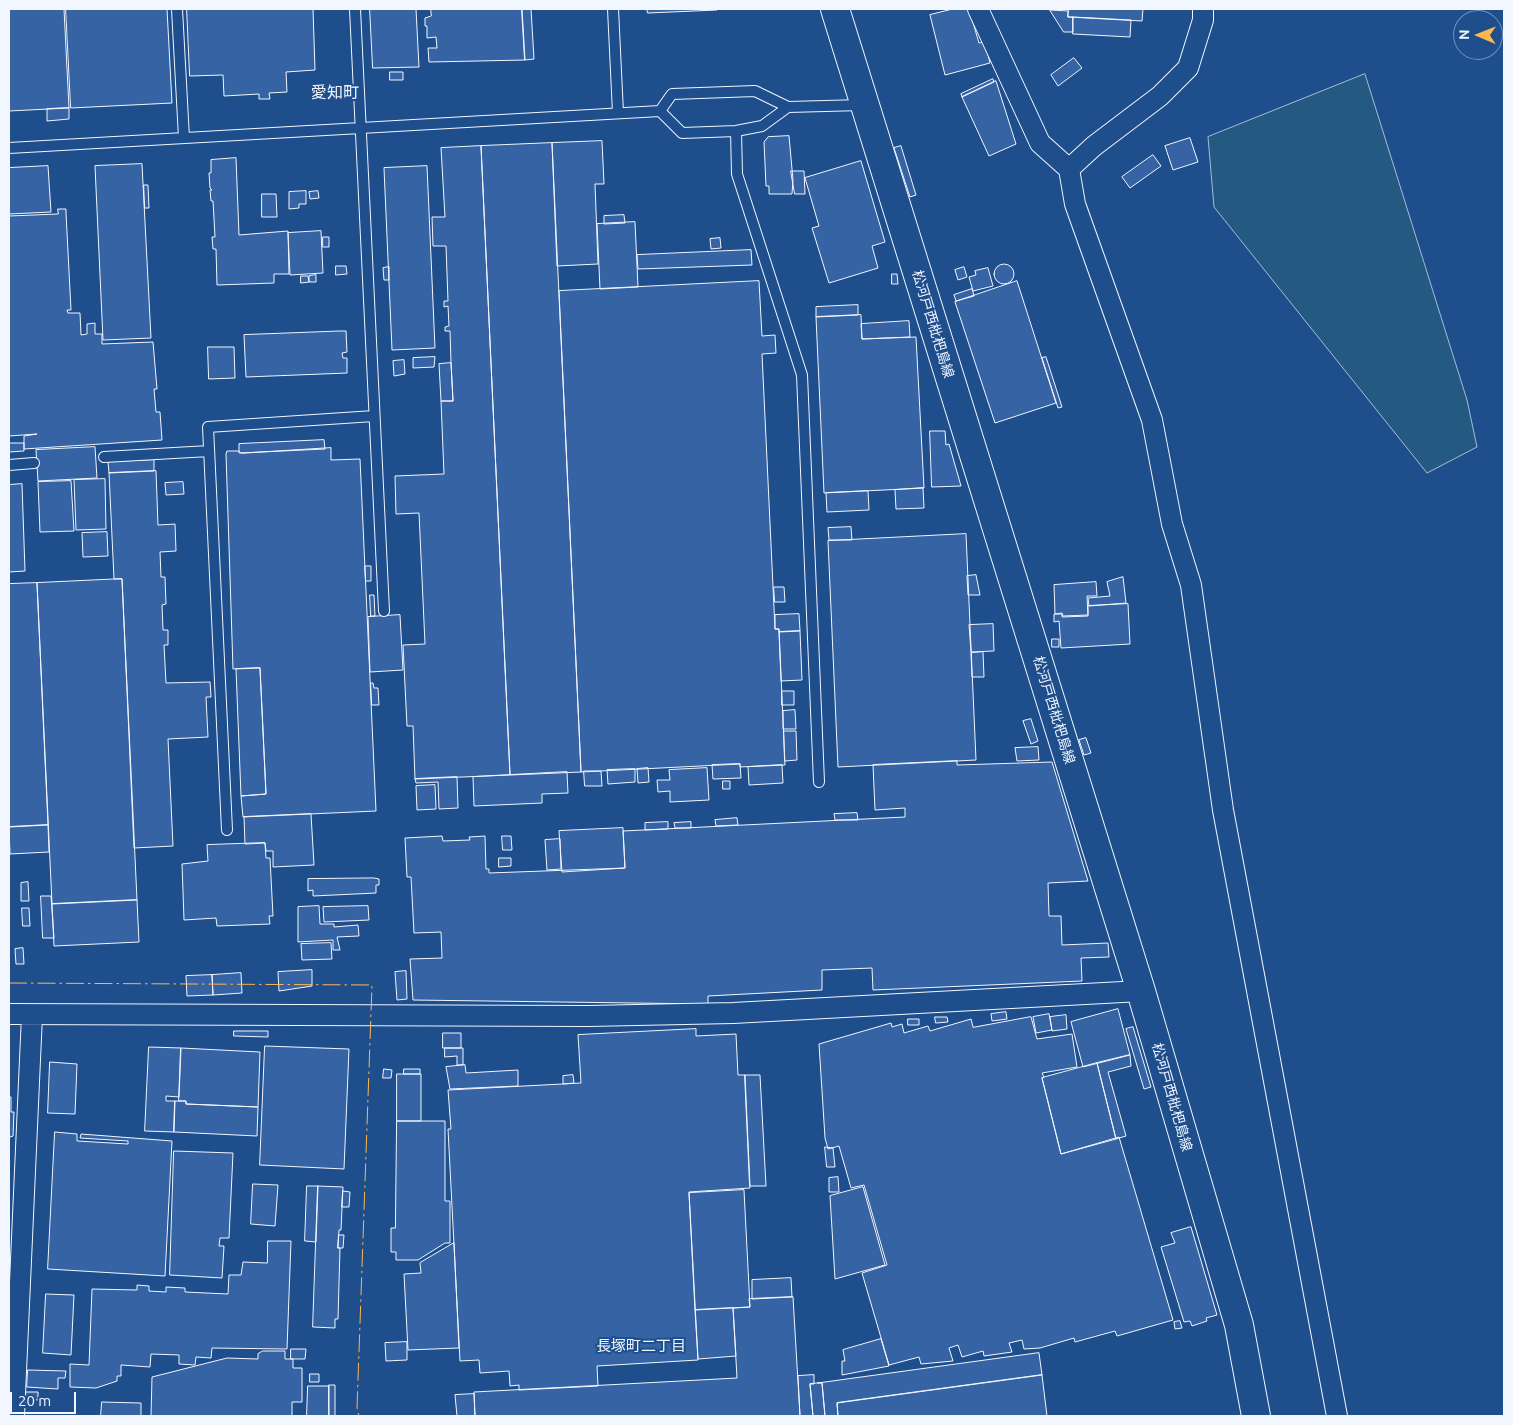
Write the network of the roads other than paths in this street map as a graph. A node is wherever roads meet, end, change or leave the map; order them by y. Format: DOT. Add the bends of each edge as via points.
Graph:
graph roads {
  1 [pos="178,9"];
  2 [pos="355,9"];
  3 [pos="612,9"];
  4 [pos="835,9"];
  5 [pos="978,9"];
  6 [pos="1203,9"];
  7 [pos="865,105"];
  8 [pos="788,107"];
  9 [pos="660,111"];
  10 [pos="618,113"];
  11 [pos="361,127"];
  12 [pos="736,131"];
  13 [pos="184,138"];
  14 [pos="9,148"];
  15 [pos="1069,169"];
  16 [pos="374,416"];
  17 [pos="210,451"];
  18 [pos="104,457"];
  19 [pos="34,463"];
  20 [pos="9,465"];
  21 [pos="384,611"];
  22 [pos="819,782"];
  23 [pos="227,830"];
  24 [pos="1141,991"];
  25 [pos="9,1014"];
  26 [pos="32,1015"];
  27 [pos="14,1416"];
  28 [pos="1256,1416"];
  29 [pos="1337,1416"];
  1 -- 13 [label="lane"];
  2 -- 11 [label="lane"];
  3 -- 10 [label="lane"];
  4 -- 7 [label="main road, 松河戸西枇杷島線"];
  5 -- 15 [label="street" via="1040,143"];
  6 -- 15 [label="street" via="1203,20 1188,68 1160,96"];
  7 -- 8 [label="lane"];
  7 -- 24 [label="main road, 松河戸西枇杷島線"];
  8 -- 9 [label="lane" via="755,92 672,94"];
  8 -- 12 [label="lane" via="762,126"];
  9 -- 10 [label="lane"];
  9 -- 12 [label="lane" via="682,133"];
  10 -- 11 [label="lane"];
  11 -- 13 [label="lane"];
  11 -- 16 [label="lane"];
  12 -- 22 [label="lane" via="737,174 802,375"];
  13 -- 14 [label="lane"];
  15 -- 29 [label="street" via="1075,204 1152,420 1172,524 1191,585 1223,810"];
  16 -- 17 [label="lane" via="208,427"];
  16 -- 21 [label="lane"];
  17 -- 18 [label="lane"];
  17 -- 23 [label="lane"];
  19 -- 20 [label="lane"];
  24 -- 26 [label="street" via="734,1013 588,1016"];
  24 -- 28 [label="main road, 松河戸西枇杷島線" via="1238,1325"];
  25 -- 26 [label="street"];
  26 -- 27 [label="street"];
}
